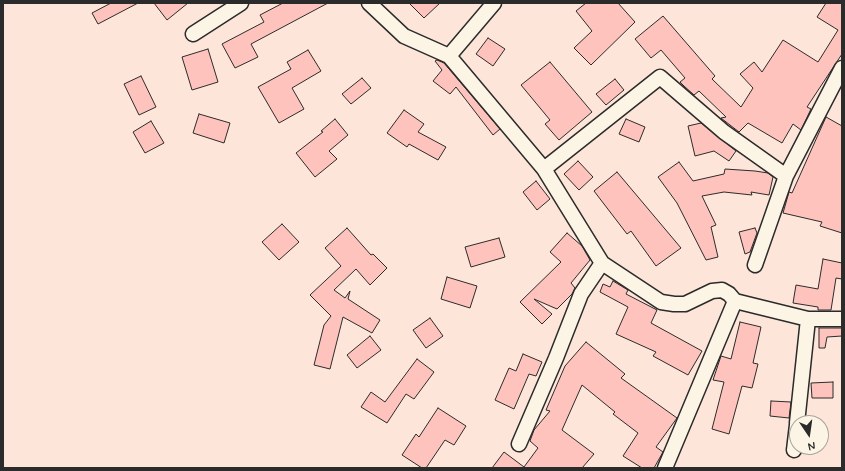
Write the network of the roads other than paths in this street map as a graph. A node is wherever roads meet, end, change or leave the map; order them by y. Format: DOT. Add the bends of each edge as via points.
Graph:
graph roads {
  1 [pos="241,3"];
  2 [pos="369,3"];
  3 [pos="494,3"];
  4 [pos="193,34"];
  5 [pos="449,56"];
  6 [pos="842,68"];
  7 [pos="544,169"];
  8 [pos="786,176"];
  9 [pos="602,263"];
  10 [pos="755,265"];
  11 [pos="735,301"];
  12 [pos="808,319"];
  13 [pos="842,319"];
  14 [pos="798,415"];
  15 [pos="519,444"];
  16 [pos="665,468"];
  1 -- 4 [label="street"];
  2 -- 5 [label="street" via="404,36"];
  3 -- 5 [label="street"];
  5 -- 7 [label="street"];
  6 -- 8 [label="street"];
  7 -- 8 [label="street" via="660,77 724,132"];
  7 -- 9 [label="street"];
  8 -- 10 [label="street"];
  9 -- 11 [label="street" via="661,302 684,304 722,290"];
  9 -- 15 [label="street" via="580,294"];
  11 -- 12 [label="street"];
  11 -- 16 [label="street"];
  12 -- 13 [label="street"];
  12 -- 14 [label="street"];
}
